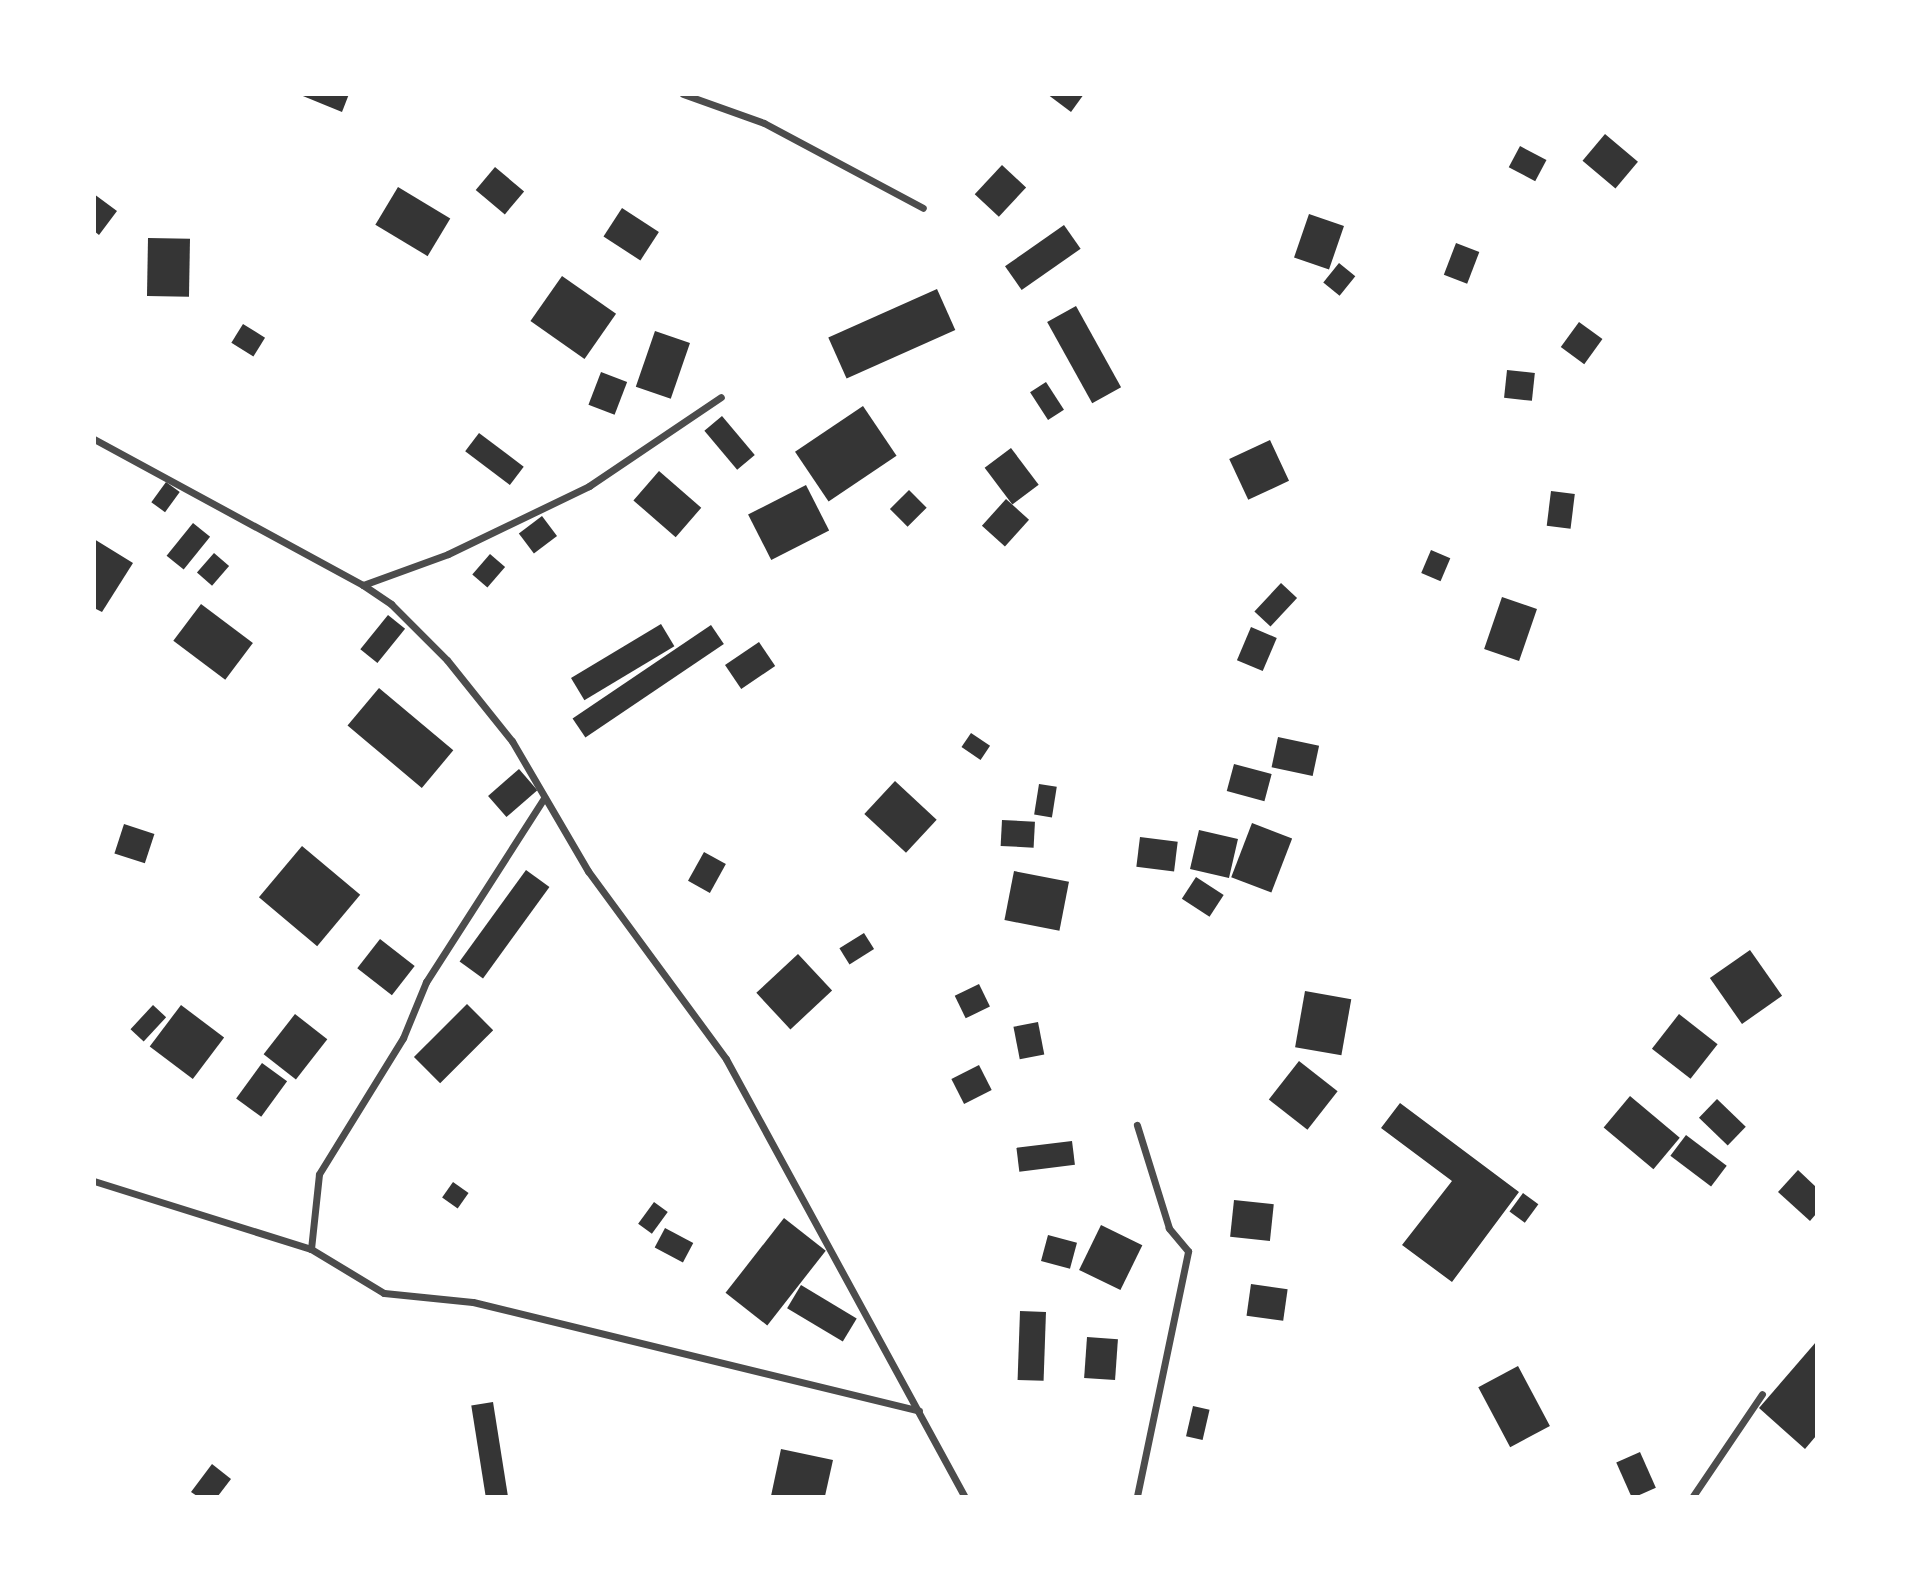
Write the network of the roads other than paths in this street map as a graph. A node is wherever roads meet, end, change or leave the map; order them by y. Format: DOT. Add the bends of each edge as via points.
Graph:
graph roads {
  1 [pos="683,94"];
  2 [pos="923,208"];
  3 [pos="721,397"];
  4 [pos="94,439"];
  5 [pos="363,585"];
  6 [pos="544,798"];
  7 [pos="1137,1125"];
  8 [pos="94,1181"];
  9 [pos="311,1249"];
  10 [pos="1762,1394"];
  11 [pos="919,1411"];
  12 [pos="964,1496"];
  13 [pos="1136,1496"];
  14 [pos="1693,1496"];
  1 -- 2 [label="street" via="764,123"];
  3 -- 5 [label="street" via="589,486 448,554"];
  4 -- 5 [label="street"];
  5 -- 6 [label="street" via="391,604 447,660 512,741"];
  6 -- 9 [label="street" via="426,982 402,1038 319,1174"];
  6 -- 11 [label="street" via="588,871 726,1059"];
  7 -- 13 [label="street" via="1169,1228 1188,1251"];
  8 -- 9 [label="street"];
  9 -- 11 [label="street" via="384,1293 473,1302"];
  10 -- 14 [label="street"];
  11 -- 12 [label="street"];
}
